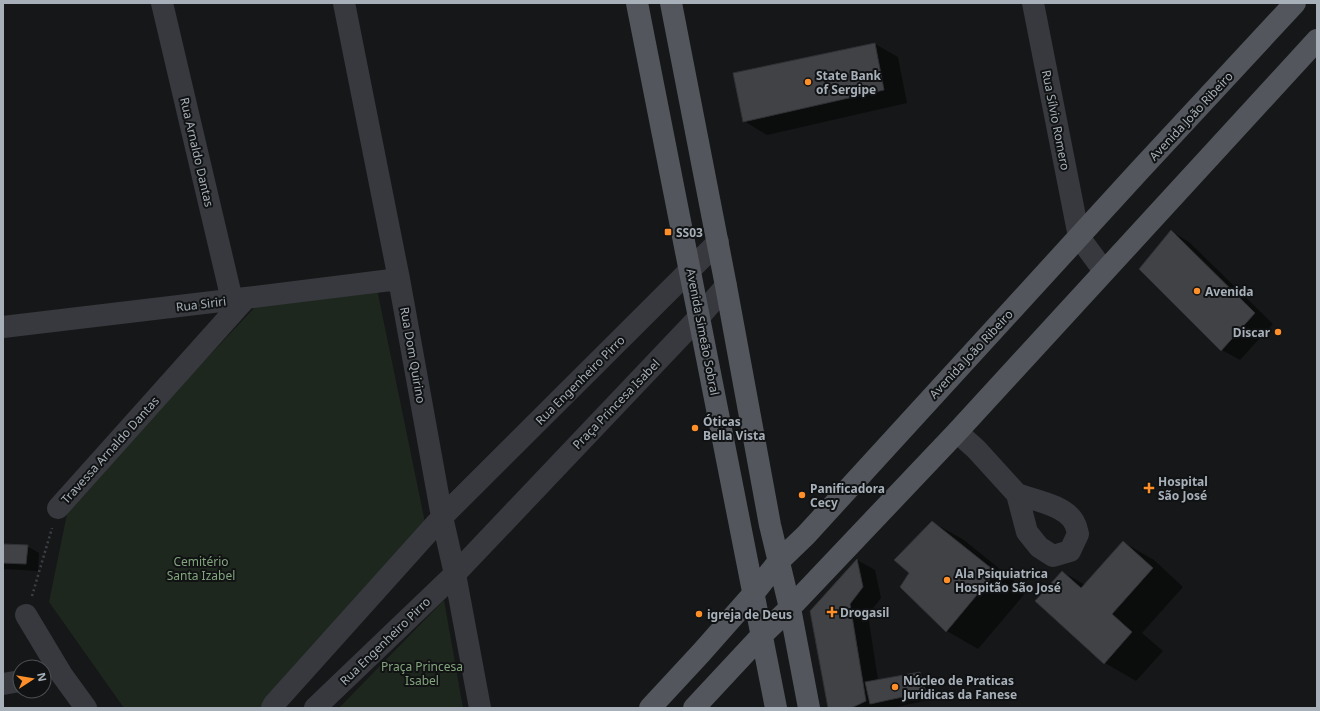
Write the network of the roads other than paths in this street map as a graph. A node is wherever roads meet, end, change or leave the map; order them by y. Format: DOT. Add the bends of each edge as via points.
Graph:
graph roads {
  1 [pos="162,3"];
  2 [pos="344,3"];
  3 [pos="638,3"];
  4 [pos="671,3"];
  5 [pos="1033,3"];
  6 [pos="1296,3"];
  7 [pos="1317,40"];
  8 [pos="1079,237"];
  9 [pos="718,242"];
  10 [pos="691,270"];
  11 [pos="1104,271"];
  12 [pos="399,279"];
  13 [pos="726,286"];
  14 [pos="239,299"];
  15 [pos="700,316"];
  16 [pos="3,327"];
  17 [pos="957,432"];
  18 [pos="1017,494"];
  19 [pos="58,508"];
  20 [pos="442,517"];
  21 [pos="778,562"];
  22 [pos="455,574"];
  23 [pos="754,593"];
  24 [pos="790,608"];
  25 [pos="26,616"];
  26 [pos="763,634"];
  27 [pos="53,676"];
  28 [pos="86,708"];
  29 [pos="272,708"];
  30 [pos="315,708"];
  31 [pos="480,708"];
  32 [pos="650,708"];
  33 [pos="694,708"];
  34 [pos="776,708"];
  35 [pos="809,708"];
  1 -- 14 [label="street, Rua Arnaldo Dantas"];
  2 -- 12 [label="street, Rua Dom Quirino"];
  3 -- 10 [label="main road, Avenida Simeão Sobral"];
  4 -- 9 [label="main road"];
  5 -- 8 [label="street, Rua Sílvio Romero"];
  6 -- 8 [label="main road, Avenida João Ribeiro"];
  7 -- 11 [label="main road"];
  8 -- 11 [label="street"];
  8 -- 21 [label="main road, Avenida João Ribeiro" via="806,535"];
  9 -- 10 [label="street, Rua Engenheiro Pirro"];
  9 -- 13 [label="main road"];
  10 -- 15 [label="main road, Avenida Simeão Sobral"];
  10 -- 20 [label="street, Rua Engenheiro Pirro"];
  11 -- 17 [label="main road"];
  12 -- 14 [label="street, Rua Siriri"];
  12 -- 20 [label="street, Rua Dom Quirino"];
  13 -- 15 [label="street, Praça Princesa Isabel"];
  13 -- 21 [label="main road"];
  14 -- 16 [label="street, Rua Siriri"];
  14 -- 19 [label="street, Travessa Arnaldo Dantas"];
  15 -- 22 [label="street, Praça Princesa Isabel"];
  15 -- 23 [label="main road, Avenida Simeão Sobral"];
  17 -- 18 [label="street"];
  17 -- 24 [label="main road"];
  20 -- 22 [label="street, Rua Dom Quirino"];
  20 -- 29 [label="street, Rua Engenheiro Pirro"];
  21 -- 23 [label="main road, Avenida João Ribeiro"];
  21 -- 24 [label="main road"];
  22 -- 30 [label="street, Rua Engenheiro Pirro"];
  22 -- 31 [label="street, Rua Dom Quirino"];
  23 -- 26 [label="main road, Avenida Simeão Sobral"];
  23 -- 32 [label="main road, Avenida João Ribeiro"];
  24 -- 26 [label="main road"];
  24 -- 35 [label="main road"];
  25 -- 27 [label="street"];
  26 -- 33 [label="main road"];
  26 -- 34 [label="main road, Avenida Simeão Sobral"];
  27 -- 28 [label="street"];
}
